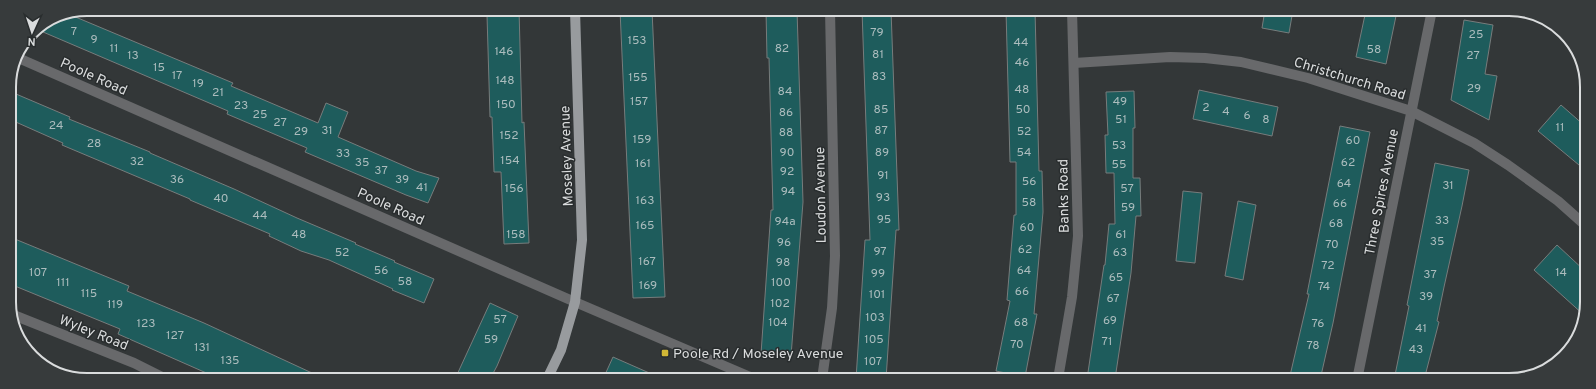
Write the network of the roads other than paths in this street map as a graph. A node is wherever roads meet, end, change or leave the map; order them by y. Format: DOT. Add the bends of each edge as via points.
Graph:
graph roads {
  1 [pos="575,16"];
  2 [pos="830,16"];
  3 [pos="1072,16"];
  4 [pos="1431,16"];
  5 [pos="22,59"];
  6 [pos="1074,63"];
  7 [pos="1411,111"];
  8 [pos="1580,221"];
  9 [pos="575,302"];
  10 [pos="17,317"];
  11 [pos="155,373"];
  12 [pos="550,373"];
  13 [pos="741,373"];
  14 [pos="823,373"];
  15 [pos="1059,373"];
  16 [pos="1358,373"];
  1 -- 9 [label="main road, Moseley Avenue" via="582,240"];
  2 -- 14 [label="street, Loudon Avenue" via="835,256 832,308"];
  3 -- 6 [label="street, Banks Road"];
  4 -- 7 [label="street, Three Spires Avenue"];
  5 -- 9 [label="street, Poole Road"];
  6 -- 7 [label="street, Christchurch Road" via="1170,57 1241,62 1308,78"];
  6 -- 15 [label="street, Banks Road" via="1078,236 1072,297"];
  7 -- 8 [label="street, Christchurch Road" via="1474,143 1508,165 1558,201"];
  7 -- 16 [label="street, Three Spires Avenue"];
  9 -- 12 [label="main road, Moseley Avenue"];
  9 -- 13 [label="street, Poole Road"];
  10 -- 11 [label="street, Wyley Road"];
}
